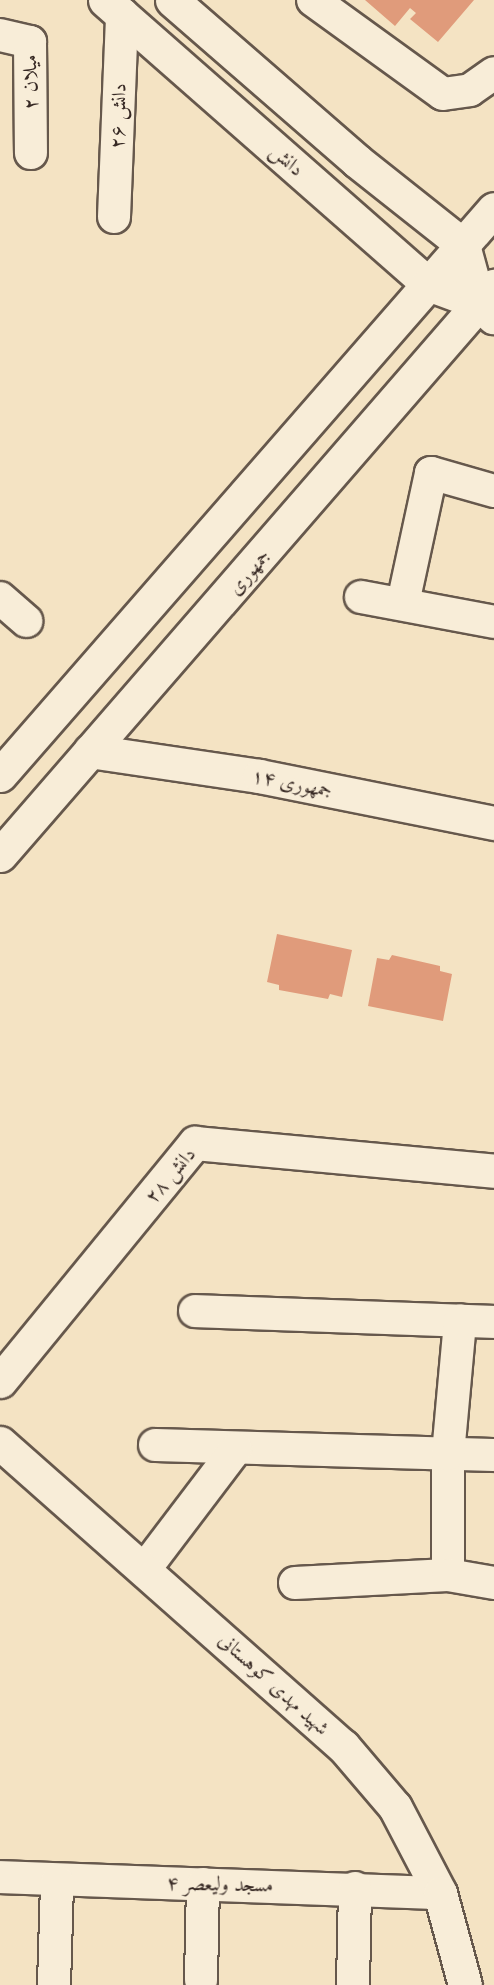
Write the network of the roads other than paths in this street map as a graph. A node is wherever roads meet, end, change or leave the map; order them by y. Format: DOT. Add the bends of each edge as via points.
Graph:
graph roads {
  1 [pos="172,0"];
  2 [pos="313,0"];
  3 [pos="113,7"];
  4 [pos="0,35"];
  5 [pos="494,73"];
  6 [pos="31,153"];
  7 [pos="494,209"];
  8 [pos="114,218"];
  9 [pos="463,245"];
  10 [pos="428,284"];
  11 [pos="489,302"];
  12 [pos="494,491"];
  13 [pos="361,597"];
  14 [pos="0,598"];
  15 [pos="403,603"];
  16 [pos="26,621"];
  17 [pos="494,622"];
  18 [pos="90,751"];
  19 [pos="1,771"];
  20 [pos="494,823"];
  21 [pos="0,855"];
  22 [pos="494,1171"];
  23 [pos="195,1311"];
  24 [pos="460,1321"];
  25 [pos="494,1322"];
  26 [pos="0,1381"];
  27 [pos="0,1443"];
  28 [pos="155,1444"];
  29 [pos="236,1449"];
  30 [pos="448,1454"];
  31 [pos="494,1455"];
  32 [pos="144,1570"];
  33 [pos="448,1575"];
  34 [pos="295,1583"];
  35 [pos="494,1583"];
  36 [pos="0,1877"];
  37 [pos="57,1881"];
  38 [pos="203,1884"];
  39 [pos="355,1888"];
  40 [pos="440,1893"];
  41 [pos="201,1980"];
  42 [pos="54,1985"];
  43 [pos="353,1985"];
  44 [pos="465,1985"];
  1 -- 9 [label="main road" via="357,161"];
  2 -- 5 [label="street" via="443,94 470,90"];
  3 -- 8 [label="street, دانش ۲۶"];
  3 -- 10 [label="main road, دانش"];
  4 -- 6 [label="street, میلان ۲" via="30,42"];
  7 -- 9 [label="main road"];
  9 -- 10 [label="main road"];
  9 -- 11 [label="main road"];
  10 -- 11 [label="main road, دانش"];
  10 -- 19 [label="main road"];
  11 -- 18 [label="main road, جمهوری"];
  12 -- 15 [label="street" via="431,473"];
  13 -- 15 [label="street"];
  14 -- 16 [label="street"];
  15 -- 17 [label="street"];
  18 -- 20 [label="main road, جمهوری ۱۴" via="259,776"];
  18 -- 21 [label="main road, جمهوری"];
  22 -- 26 [label="main road, دانش ۲۸" via="195,1143"];
  23 -- 24 [label="street"];
  24 -- 25 [label="street"];
  24 -- 30 [label="street"];
  27 -- 32 [label="main road, شهید مهدی کوهستانی"];
  28 -- 29 [label="street"];
  29 -- 30 [label="street"];
  29 -- 32 [label="street"];
  30 -- 31 [label="street"];
  30 -- 33 [label="street"];
  32 -- 40 [label="main road, شهید مهدی کوهستانی" via="343,1746 395,1807"];
  33 -- 34 [label="street"];
  33 -- 35 [label="street"];
  36 -- 37 [label="street, مسجد ولیعصر ۴"];
  37 -- 38 [label="street, مسجد ولیعصر ۴"];
  37 -- 42 [label="street"];
  38 -- 39 [label="street, مسجد ولیعصر ۴"];
  38 -- 41 [label="street"];
  39 -- 40 [label="street, مسجد ولیعصر ۴"];
  39 -- 43 [label="street"];
  40 -- 44 [label="main road, شهید مهدی کوهستانی"];
}
